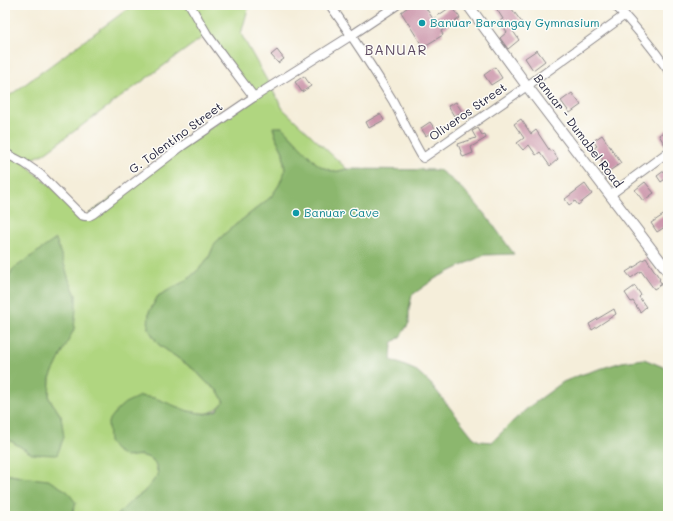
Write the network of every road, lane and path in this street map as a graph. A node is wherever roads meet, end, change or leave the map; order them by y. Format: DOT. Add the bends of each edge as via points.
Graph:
graph roads {
  1 [pos="190,5"];
  2 [pos="330,5"];
  3 [pos="397,5"];
  4 [pos="468,5"];
  5 [pos="614,5"];
  6 [pos="625,15"];
  7 [pos="352,35"];
  8 [pos="668,70"];
  9 [pos="527,86"];
  10 [pos="254,97"];
  11 [pos="668,152"];
  12 [pos="5,153"];
  13 [pos="610,195"];
  14 [pos="668,271"];
  1 -- 10 [label="street" via="207,34"];
  2 -- 7 [label="street"];
  3 -- 7 [label="street, G. Tolentino Street"];
  4 -- 9 [label="street, Banuar - Dumabel Road"];
  5 -- 6 [label="street"];
  6 -- 8 [label="street"];
  6 -- 9 [label="street, Oliveros Street"];
  7 -- 9 [label="street, Oliveros Street" via="393,102 423,158"];
  7 -- 10 [label="street, G. Tolentino Street"];
  9 -- 13 [label="street, Banuar - Dumabel Road"];
  10 -- 12 [label="street, G. Tolentino Street" via="182,146 94,214 85,217 40,174"];
  11 -- 13 [label="street"];
  13 -- 14 [label="street, Banuar - Dumabel Road"];
}
